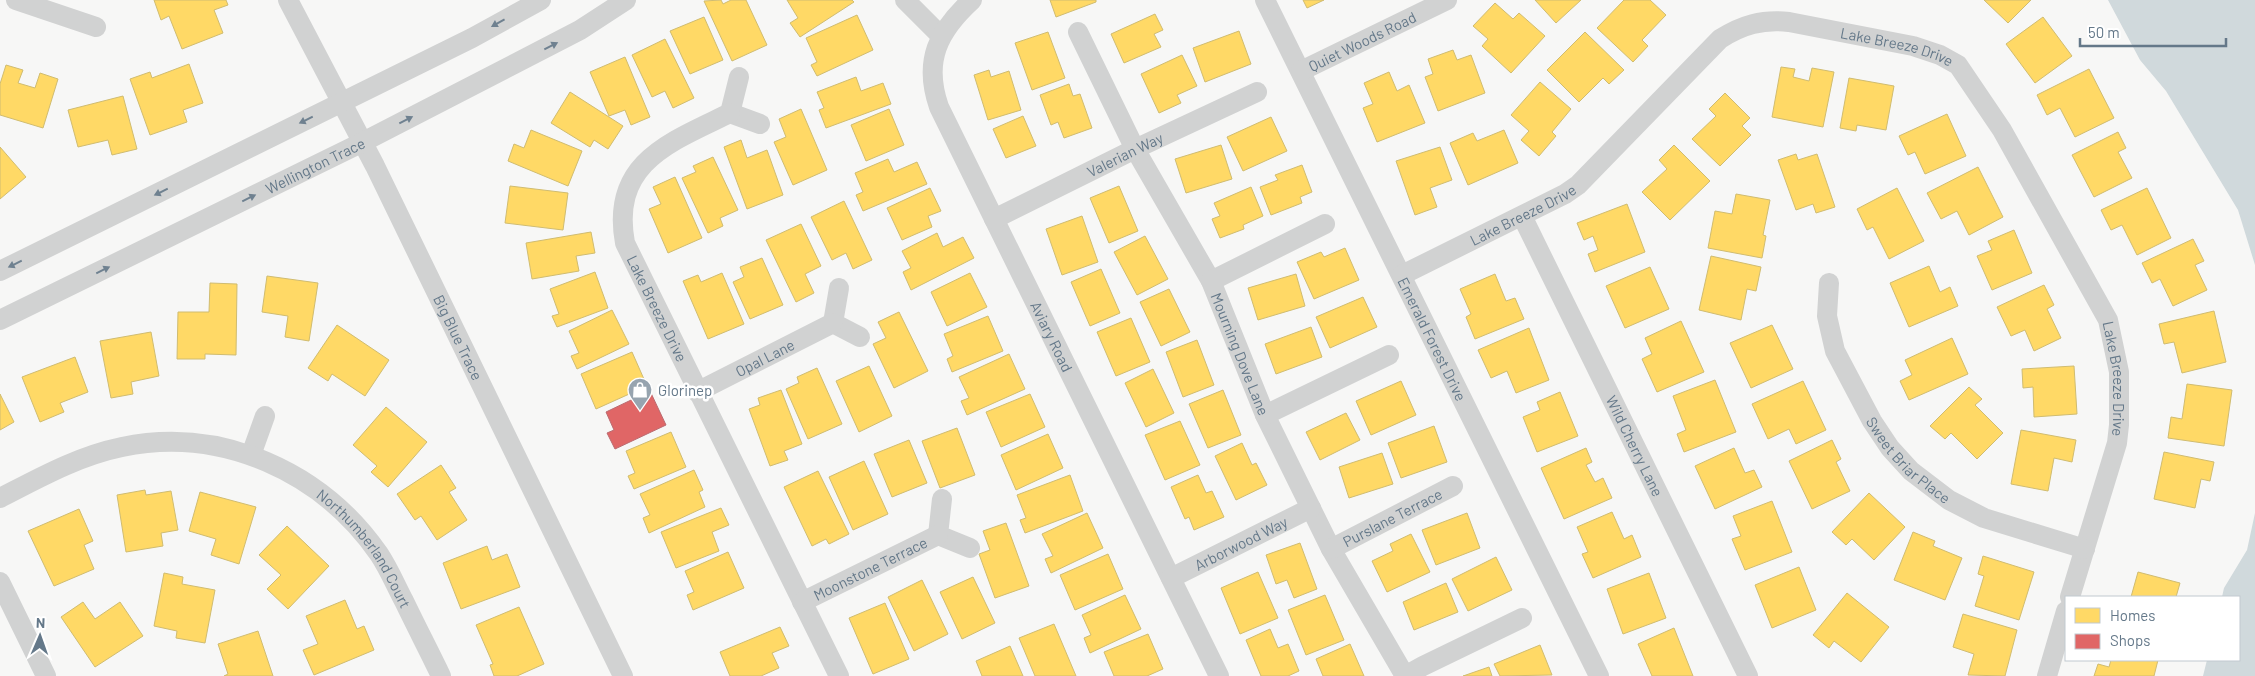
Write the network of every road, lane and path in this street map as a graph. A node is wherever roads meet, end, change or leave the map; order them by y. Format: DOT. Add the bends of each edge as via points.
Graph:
graph roads {
  1 [pos="16,0"];
  2 [pos="288,0"];
  3 [pos="541,0"];
  4 [pos="626,0"];
  5 [pos="905,0"];
  6 [pos="972,0"];
  7 [pos="1265,0"];
  8 [pos="1447,0"];
  9 [pos="1418,6"];
  10 [pos="96,27"];
  11 [pos="1078,32"];
  12 [pos="941,36"];
  13 [pos="1302,71"];
  14 [pos="738,76"];
  15 [pos="1257,92"];
  16 [pos="341,102"];
  17 [pos="730,113"];
  18 [pos="760,124"];
  19 [pos="363,142"];
  20 [pos="1135,149"];
  21 [pos="1522,216"];
  22 [pos="994,219"];
  23 [pos="1325,224"];
  24 [pos="0,271"];
  25 [pos="1402,275"];
  26 [pos="1211,281"];
  27 [pos="1829,283"];
  28 [pos="839,288"];
  29 [pos="0,320"];
  30 [pos="833,323"];
  31 [pos="860,337"];
  32 [pos="1389,355"];
  33 [pos="697,392"];
  34 [pos="1265,415"];
  35 [pos="265,416"];
  36 [pos="251,456"];
  37 [pos="1453,486"];
  38 [pos="0,498"];
  39 [pos="942,499"];
  40 [pos="1311,508"];
  41 [pos="938,535"];
  42 [pos="970,548"];
  43 [pos="1331,549"];
  44 [pos="2085,549"];
  45 [pos="1170,578"];
  46 [pos="0,582"];
  47 [pos="2070,596"];
  48 [pos="802,602"];
  49 [pos="2065,614"];
  50 [pos="1522,618"];
  51 [pos="46,676"];
  52 [pos="441,676"];
  53 [pos="624,676"];
  54 [pos="839,676"];
  55 [pos="1219,676"];
  56 [pos="1405,676"];
  57 [pos="1599,676"];
  58 [pos="1748,676"];
  59 [pos="2047,676"];
  1 -- 10 [label="street"];
  2 -- 16 [label="street, Big Blue Trace"];
  3 -- 16 [label="street, one-way" via="472,38"];
  19 -- 4 [label="street, Wellington Trace, one-way" via="580,30"];
  5 -- 12 [label="street"];
  6 -- 12 [label="street, Aviary Road"];
  7 -- 13 [label="street, Emerald Forest Drive"];
  8 -- 9 [label="street, Quiet Woods Road"];
  9 -- 13 [label="street, Quiet Woods Road"];
  11 -- 20 [label="street, Mourning Dove Lane"];
  12 -- 22 [label="street, Aviary Road" via="932,64 934,93"];
  13 -- 25 [label="street, Emerald Forest Drive"];
  14 -- 17 [label="street"];
  15 -- 20 [label="street, Valerian Way"];
  16 -- 19 [label="street, Big Blue Trace"];
  16 -- 24 [label="street, one-way"];
  17 -- 18 [label="street"];
  17 -- 33 [label="street, Lake Breeze Drive" via="669,143 645,161 629,185 622,213 630,257"];
  29 -- 19 [label="street, Wellington Trace, one-way"];
  19 -- 53 [label="street, Big Blue Trace"];
  20 -- 22 [label="street, Valerian Way"];
  20 -- 26 [label="street, Mourning Dove Lane"];
  21 -- 25 [label="street, Lake Breeze Drive"];
  21 -- 44 [label="street, Lake Breeze Drive" via="1578,184 1720,39 1745,25 1789,22 1913,46 1958,65 2002,130 2108,320 2113,337 2120,390 2118,434"];
  21 -- 58 [label="street, Wild Cherry Lane"];
  22 -- 45 [label="street, Aviary Road"];
  23 -- 26 [label="street"];
  25 -- 57 [label="street, Emerald Forest Drive"];
  26 -- 34 [label="street, Mourning Dove Lane"];
  27 -- 44 [label="street, Sweet Briar Place" via="1827,316 1835,351 1872,421 1911,471 1950,500 1984,518"];
  28 -- 30 [label="street"];
  30 -- 31 [label="street"];
  30 -- 33 [label="street, Opal Lane"];
  32 -- 34 [label="street"];
  33 -- 48 [label="street, Lake Breeze Drive"];
  34 -- 40 [label="street, Mourning Dove Lane"];
  35 -- 36 [label="street"];
  36 -- 38 [label="street, Northumberland Court" via="223,447 189,443 156,442 122,447 74,462"];
  36 -- 52 [label="street, Northumberland Court" via="310,484 360,529 389,570"];
  37 -- 43 [label="street, Purslane Terrace"];
  39 -- 41 [label="street"];
  40 -- 43 [label="street, Mourning Dove Lane"];
  40 -- 45 [label="street, Arborwood Way"];
  41 -- 42 [label="street"];
  41 -- 48 [label="street, Moonstone Terrace"];
  43 -- 56 [label="street, Mourning Dove Lane"];
  44 -- 47 [label="street, Lake Breeze Drive"];
  45 -- 55 [label="street, Aviary Road"];
  46 -- 51 [label="street"];
  48 -- 54 [label="street, Lake Breeze Drive"];
  49 -- 59 [label="street"];
  50 -- 56 [label="street"];
}
